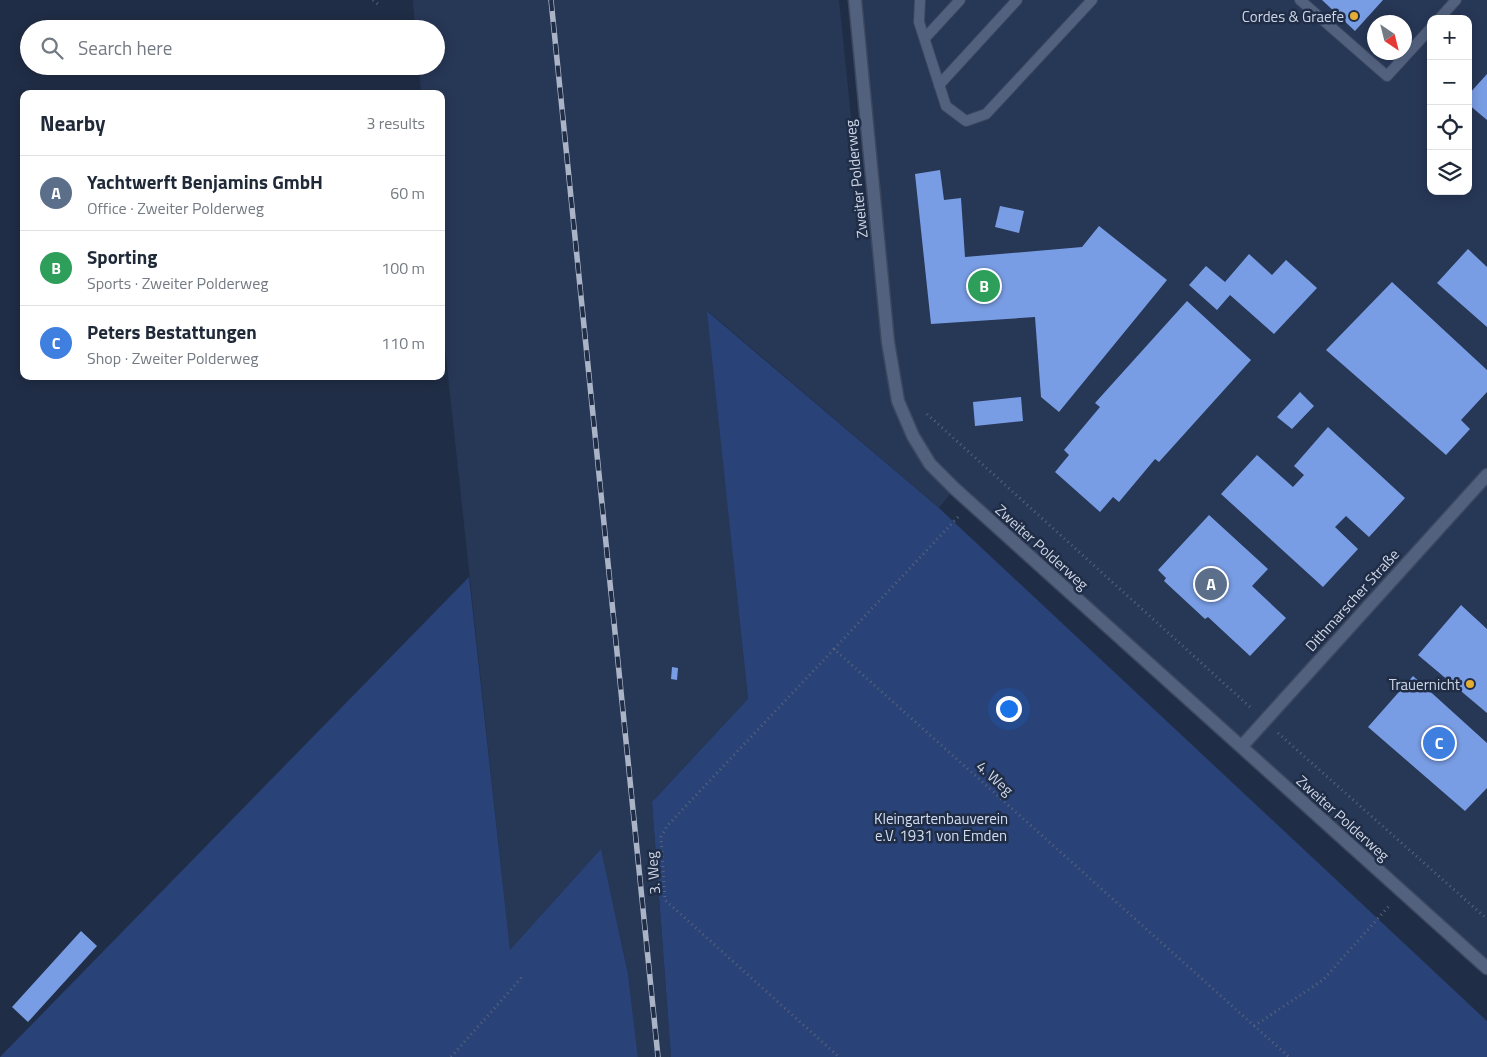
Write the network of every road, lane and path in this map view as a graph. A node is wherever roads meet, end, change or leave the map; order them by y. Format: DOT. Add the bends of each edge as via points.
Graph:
graph roads {
  1 [pos="373,0"];
  2 [pos="854,0"];
  3 [pos="920,0"];
  4 [pos="960,0"];
  5 [pos="1017,0"];
  6 [pos="1092,0"];
  7 [pos="1300,0"];
  8 [pos="1456,0"];
  9 [pos="378,4"];
  10 [pos="1443,15"];
  11 [pos="1427,32"];
  12 [pos="925,38"];
  13 [pos="939,85"];
  14 [pos="898,401"];
  15 [pos="1487,475"];
  16 [pos="971,504"];
  17 [pos="834,649"];
  18 [pos="1265,721"];
  19 [pos="1242,746"];
  20 [pos="1401,892"];
  21 [pos="1487,919"];
  22 [pos="1487,968"];
  23 [pos="523,976"];
  24 [pos="1254,1026"];
  25 [pos="452,1057"];
  26 [pos="839,1057"];
  27 [pos="1289,1057"];
  1 -- 9 [label="path"];
  2 -- 14 [label="street, Zweiter Polderweg" via="888,342"];
  3 -- 12 [label="lane" via="919,22"];
  4 -- 12 [label="lane"];
  5 -- 13 [label="lane"];
  6 -- 13 [label="lane" via="986,114 966,121 946,106"];
  7 -- 11 [label="lane" via="1386,76"];
  8 -- 10 [label="lane"];
  12 -- 13 [label="lane"];
  14 -- 16 [label="street, Zweiter Polderweg" via="912,436 930,464"];
  14 -- 18 [label="path" via="918,407"];
  15 -- 18 [label="street, Dithmarscher Straße"];
  16 -- 17 [label="path"];
  16 -- 19 [label="street, Zweiter Polderweg"];
  17 -- 24 [label="path, 4. Weg"];
  17 -- 26 [label="path, 3. Weg" via="661,836 665,900"];
  18 -- 19 [label="street, Dithmarscher Straße"];
  18 -- 21 [label="path"];
  19 -- 20 [label="street, Zweiter Polderweg"];
  20 -- 22 [label="street, Zweiter Polderweg"];
  20 -- 24 [label="path" via="1323,980"];
  23 -- 25 [label="path"];
  24 -- 27 [label="path, 4. Weg"];
}
